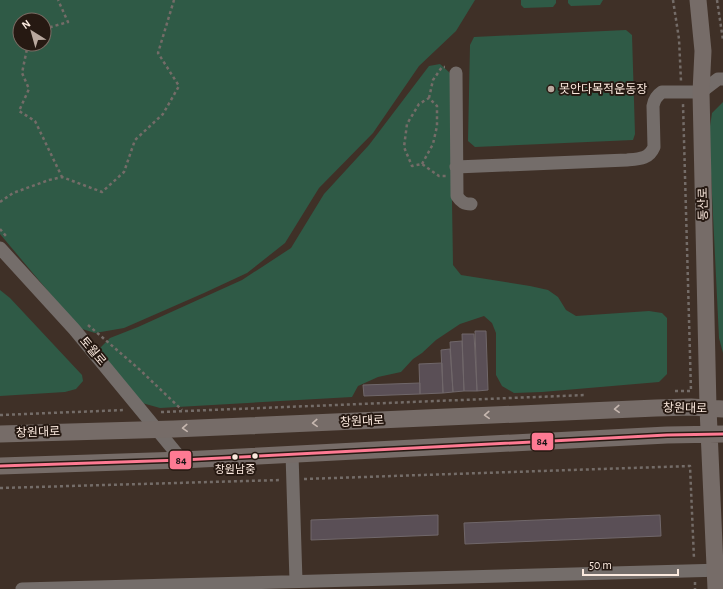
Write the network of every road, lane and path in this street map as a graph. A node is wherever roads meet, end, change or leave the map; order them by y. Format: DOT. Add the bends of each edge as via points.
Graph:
graph roads {
  1 [pos="58,0"];
  2 [pos="174,0"];
  3 [pos="673,0"];
  4 [pos="698,0"];
  5 [pos="717,0"];
  6 [pos="52,27"];
  7 [pos="723,40"];
  8 [pos="26,52"];
  9 [pos="456,73"];
  10 [pos="723,79"];
  11 [pos="682,92"];
  12 [pos="701,92"];
  13 [pos="429,98"];
  14 [pos="422,164"];
  15 [pos="456,172"];
  16 [pos="62,177"];
  17 [pos="0,202"];
  18 [pos="471,204"];
  19 [pos="0,229"];
  20 [pos="5,244"];
  21 [pos="85,322"];
  22 [pos="668,392"];
  23 [pos="588,395"];
  24 [pos="715,409"];
  25 [pos="125,410"];
  26 [pos="183,411"];
  27 [pos="161,412"];
  28 [pos="0,415"];
  29 [pos="156,429"];
  30 [pos="0,434"];
  31 [pos="716,434"];
  32 [pos="292,454"];
  33 [pos="182,460"];
  34 [pos="0,466"];
  35 [pos="293,480"];
  36 [pos="0,488"];
  37 [pos="720,570"];
  38 [pos="694,571"];
  39 [pos="296,581"];
  40 [pos="22,589"];
  41 [pos="695,589"];
  42 [pos="716,589"];
  1 -- 6 [label="path" via="68,22"];
  2 -- 16 [label="path" via="158,53 180,86 163,114 135,140 124,172 102,192"];
  3 -- 11 [label="path" via="679,39"];
  4 -- 12 [label="main road, 동산로" via="704,51"];
  5 -- 7 [label="path"];
  8 -- 16 [label="path" via="22,74 29,89 19,111 35,121"];
  9 -- 13 [label="path" via="447,67 442,68 433,80"];
  9 -- 15 [label="street"];
  10 -- 12 [label="street" via="718,79"];
  11 -- 12 [label="street"];
  11 -- 15 [label="street" via="662,92 654,100 654,147 647,157"];
  11 -- 22 [label="path" via="691,391"];
  12 -- 24 [label="main road, 동산로"];
  13 -- 14 [label="path" via="437,106 437,126 433,144"];
  13 -- 14 [label="path" via="418,104 407,124 404,147 412,166"];
  14 -- 15 [label="path" via="439,176"];
  15 -- 18 [label="street" via="457,196 460,201"];
  16 -- 17 [label="path" via="13,193"];
  19 -- 20 [label="path"];
  20 -- 29 [label="street, 토월로"];
  21 -- 26 [label="path"];
  23 -- 26 [label="path"];
  24 -- 29 [label="main road, 창원대로, one-way" via="656,408"];
  24 -- 31 [label="main road, 동산로"];
  25 -- 28 [label="path"];
  26 -- 27 [label="path"];
  29 -- 30 [label="main road, 창원대로"];
  29 -- 33 [label="street, 토월로"];
  31 -- 32 [label="main road" via="667,434"];
  31 -- 37 [label="main road, 동산로"];
  32 -- 33 [label="main road"];
  32 -- 35 [label="street"];
  33 -- 34 [label="main road"];
  35 -- 36 [label="path"];
  35 -- 38 [label="path" via="690,466"];
  35 -- 39 [label="street"];
  37 -- 38 [label="street"];
  37 -- 42 [label="main road, 동산로"];
  38 -- 39 [label="street"];
  38 -- 41 [label="path"];
  39 -- 40 [label="street"];
}
